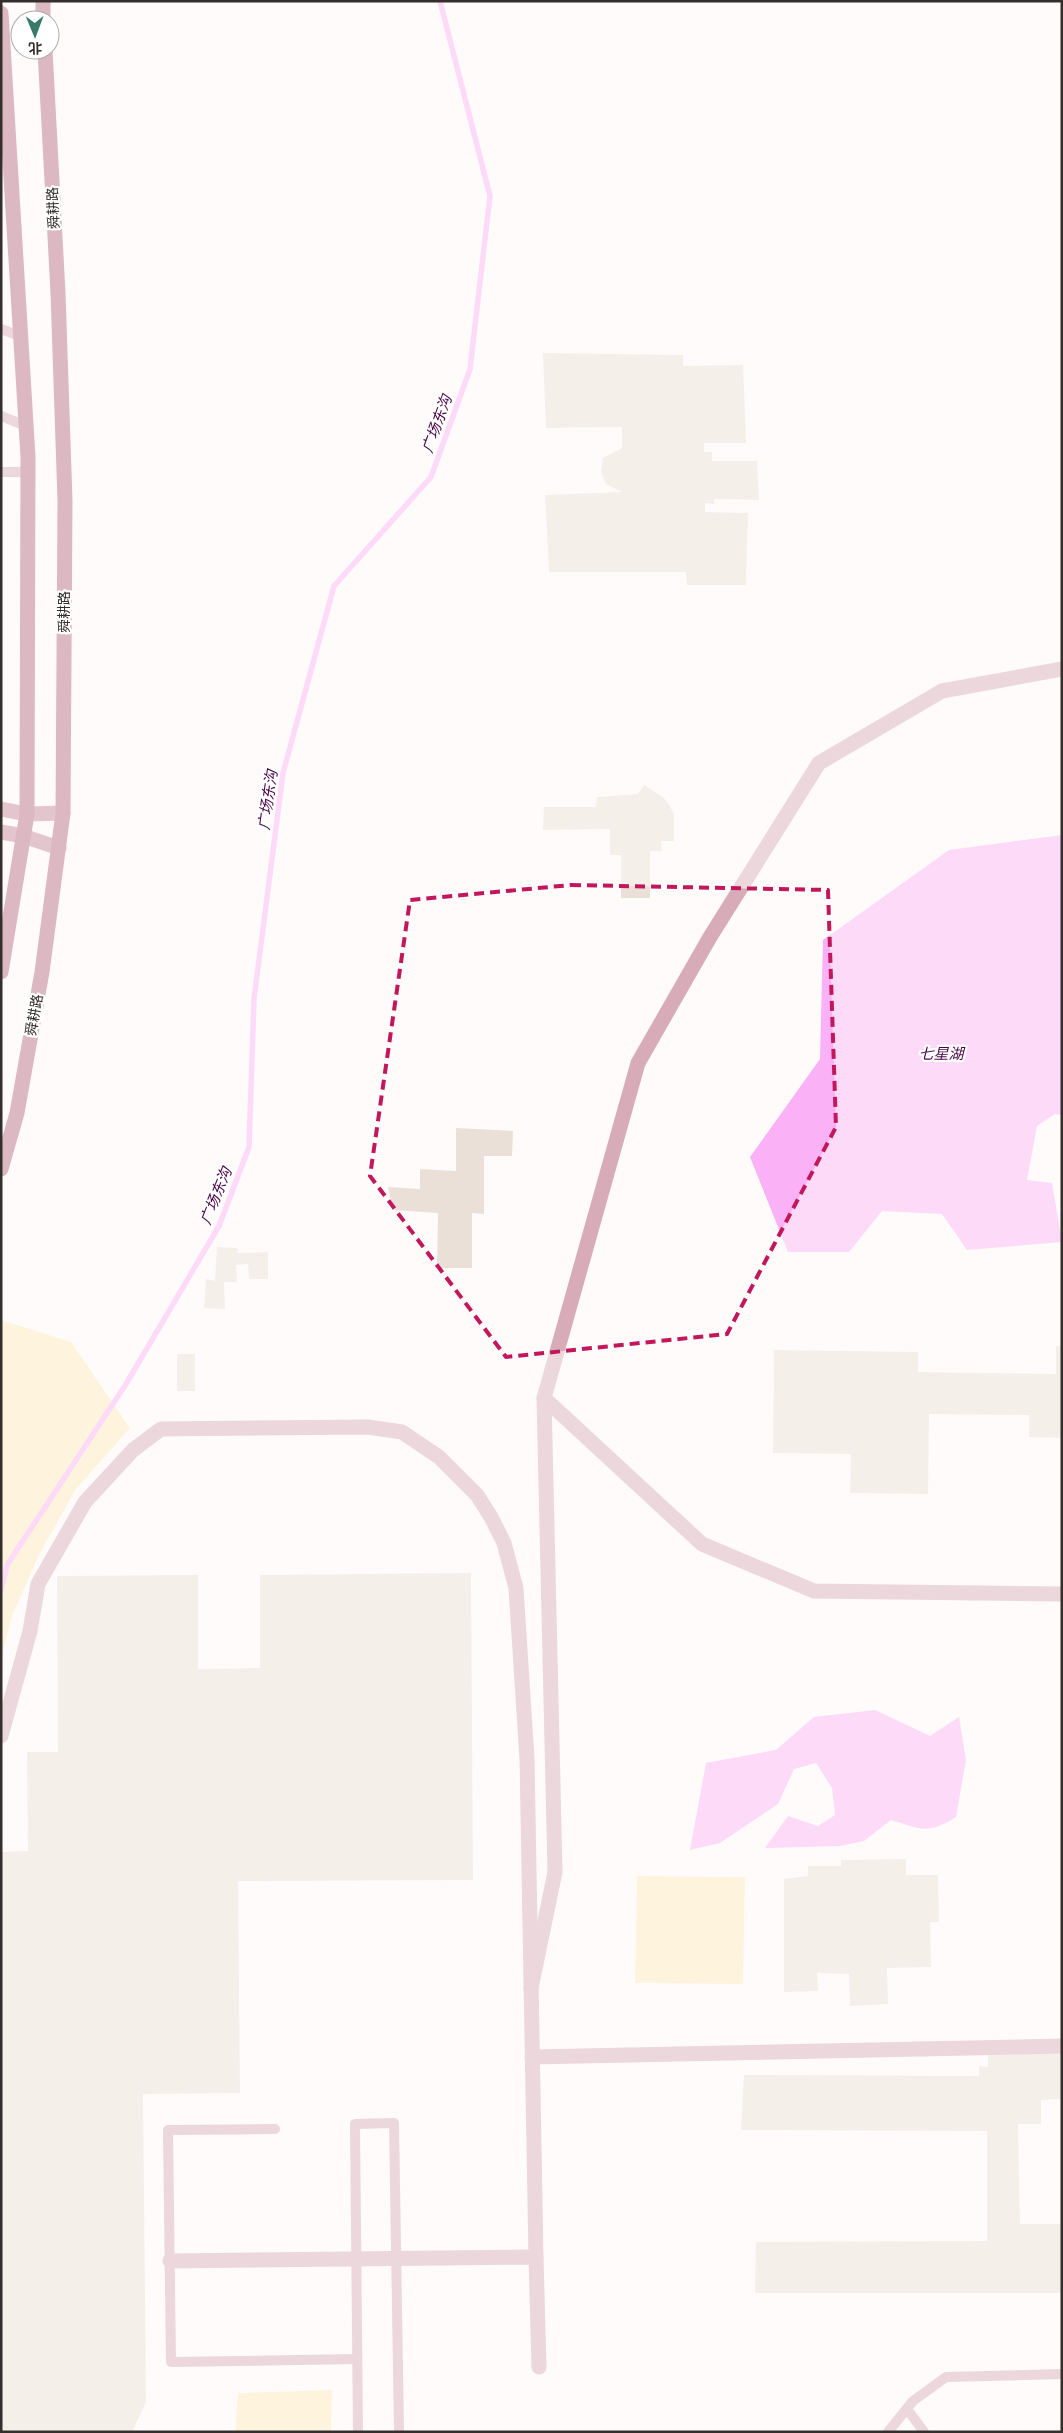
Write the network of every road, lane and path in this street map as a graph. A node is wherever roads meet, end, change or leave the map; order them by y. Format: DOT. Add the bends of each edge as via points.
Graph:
graph roads {
  1 [pos="1,13"];
  2 [pos="46,60"];
  3 [pos="1,329"];
  4 [pos="20,336"];
  5 [pos="1,416"];
  6 [pos="26,426"];
  7 [pos="1,472"];
  8 [pos="28,472"];
  9 [pos="1062,669"];
  10 [pos="1,809"];
  11 [pos="27,814"];
  12 [pos="63,814"];
  13 [pos="1,832"];
  14 [pos="23,836"];
  15 [pos="59,848"];
  16 [pos="1,972"];
  17 [pos="1,1169"];
  18 [pos="544,1398"];
  19 [pos="1062,1594"];
  20 [pos="1,1736"];
  21 [pos="531,1988"];
  22 [pos="1062,2046"];
  23 [pos="532,2057"];
  24 [pos="275,2129"];
  25 [pos="536,2257"];
  26 [pos="170,2260"];
  27 [pos="356,2260"];
  28 [pos="396,2260"];
  29 [pos="357,2359"];
  30 [pos="539,2367"];
  31 [pos="1062,2374"];
  32 [pos="907,2408"];
  33 [pos="358,2432"];
  34 [pos="399,2432"];
  35 [pos="888,2432"];
  36 [pos="924,2432"];
  1 -- 4 [label="main road"];
  2 -- 12 [label="main road, 舜耕路" via="65,501"];
  3 -- 4 [label="lane"];
  4 -- 6 [label="main road"];
  5 -- 6 [label="lane"];
  6 -- 8 [label="main road"];
  7 -- 8 [label="lane"];
  8 -- 11 [label="main road"];
  9 -- 18 [label="street" via="942,692 819,762 710,937 638,1063"];
  10 -- 11 [label="main road"];
  11 -- 12 [label="main road"];
  11 -- 14 [label="main road"];
  12 -- 15 [label="main road, 舜耕路"];
  13 -- 14 [label="main road"];
  14 -- 15 [label="main road"];
  14 -- 16 [label="main road"];
  15 -- 17 [label="main road, 舜耕路" via="42,972 17,1113"];
  18 -- 19 [label="street" via="702,1544 814,1591"];
  18 -- 21 [label="street" via="555,1872"];
  20 -- 21 [label="street" via="30,1631 38,1584 85,1502 132,1450 161,1429 368,1427 402,1432 439,1457 476,1495 504,1543 516,1588 527,1758"];
  21 -- 23 [label="street"];
  22 -- 23 [label="street"];
  23 -- 25 [label="street"];
  24 -- 26 [label="lane" via="168,2130"];
  25 -- 28 [label="street"];
  25 -- 30 [label="street"];
  26 -- 27 [label="street"];
  26 -- 29 [label="lane" via="171,2362"];
  27 -- 28 [label="street"];
  27 -- 28 [label="lane" via="355,2124 394,2124"];
  27 -- 29 [label="lane"];
  28 -- 34 [label="lane"];
  29 -- 33 [label="lane"];
  31 -- 32 [label="lane" via="946,2377"];
  32 -- 35 [label="lane"];
  32 -- 36 [label="lane"];
}
